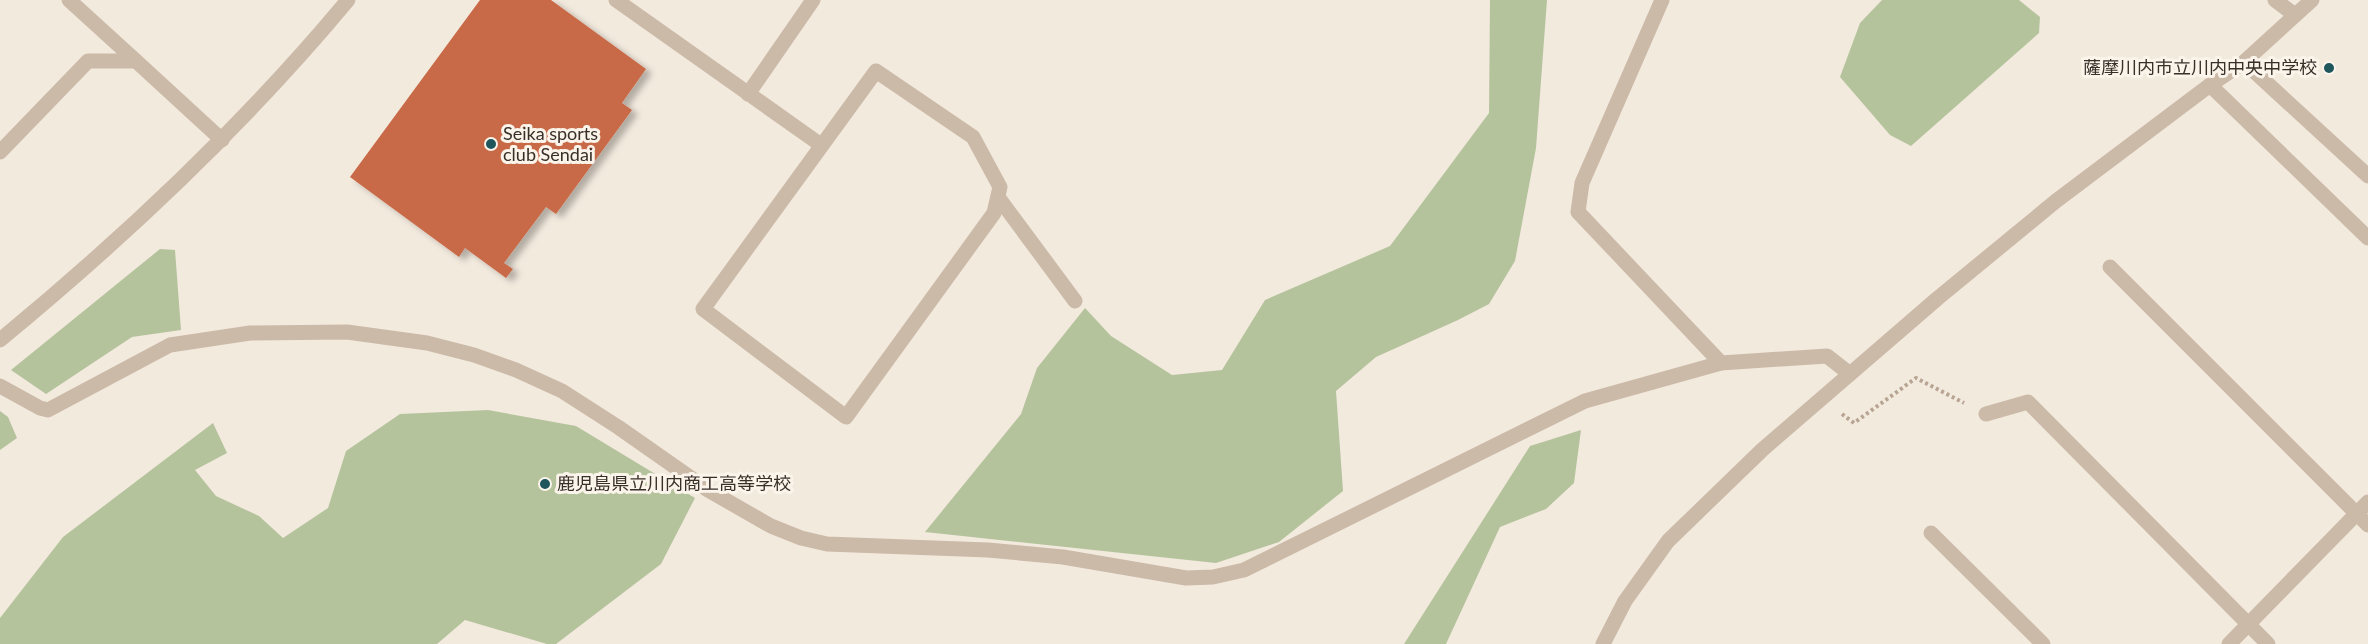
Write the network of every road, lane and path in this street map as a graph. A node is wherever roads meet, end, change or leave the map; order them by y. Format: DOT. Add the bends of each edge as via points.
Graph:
graph roads {
  1 [pos="69,0"];
  2 [pos="348,0"];
  3 [pos="616,0"];
  4 [pos="813,0"];
  5 [pos="1662,0"];
  6 [pos="2275,0"];
  7 [pos="2312,0"];
  8 [pos="2295,15"];
  9 [pos="136,62"];
  10 [pos="2244,62"];
  11 [pos="2210,85"];
  12 [pos="748,94"];
  13 [pos="222,140"];
  14 [pos="821,145"];
  15 [pos="0,152"];
  16 [pos="2368,176"];
  17 [pos="998,197"];
  18 [pos="2368,238"];
  19 [pos="2110,267"];
  20 [pos="1075,301"];
  21 [pos="0,340"];
  22 [pos="1721,363"];
  23 [pos="1850,374"];
  24 [pos="2,388"];
  25 [pos="1821,400"];
  26 [pos="1986,414"];
  27 [pos="2368,502"];
  28 [pos="2356,514"];
  29 [pos="2368,525"];
  30 [pos="1931,533"];
  31 [pos="2248,624"];
  32 [pos="1603,644"];
  33 [pos="2043,644"];
  34 [pos="2229,644"];
  35 [pos="2268,644"];
  1 -- 9 [label="street"];
  2 -- 13 [label="street"];
  3 -- 12 [label="street"];
  4 -- 12 [label="street"];
  5 -- 22 [label="street" via="1582,183 1578,212"];
  6 -- 8 [label="street"];
  7 -- 8 [label="street"];
  8 -- 10 [label="street"];
  9 -- 13 [label="street"];
  9 -- 15 [label="street" via="88,61"];
  10 -- 11 [label="street"];
  10 -- 16 [label="street"];
  11 -- 18 [label="street"];
  11 -- 23 [label="street" via="2047,209"];
  12 -- 14 [label="street"];
  13 -- 21 [label="street" via="83,271"];
  14 -- 17 [label="street" via="876,71 973,137 1000,187"];
  14 -- 17 [label="street" via="703,309 846,417 994,213"];
  17 -- 20 [label="street"];
  19 -- 28 [label="street"];
  22 -- 23 [label="street" via="1827,356"];
  22 -- 24 [label="street" via="1585,401 1244,570 1186,578 1063,557 827,544 801,538 771,526 708,490 562,391 474,355 427,343 347,332 250,333 170,345 48,410"];
  23 -- 25 [label="street"];
  25 -- 26 [label="path" via="1854,423 1916,378"];
  25 -- 32 [label="street" via="1762,450 1668,542 1625,601"];
  26 -- 31 [label="street" via="2028,402"];
  27 -- 28 [label="street"];
  28 -- 29 [label="street"];
  28 -- 31 [label="street"];
  30 -- 33 [label="street"];
  31 -- 34 [label="street"];
  31 -- 35 [label="street"];
}
